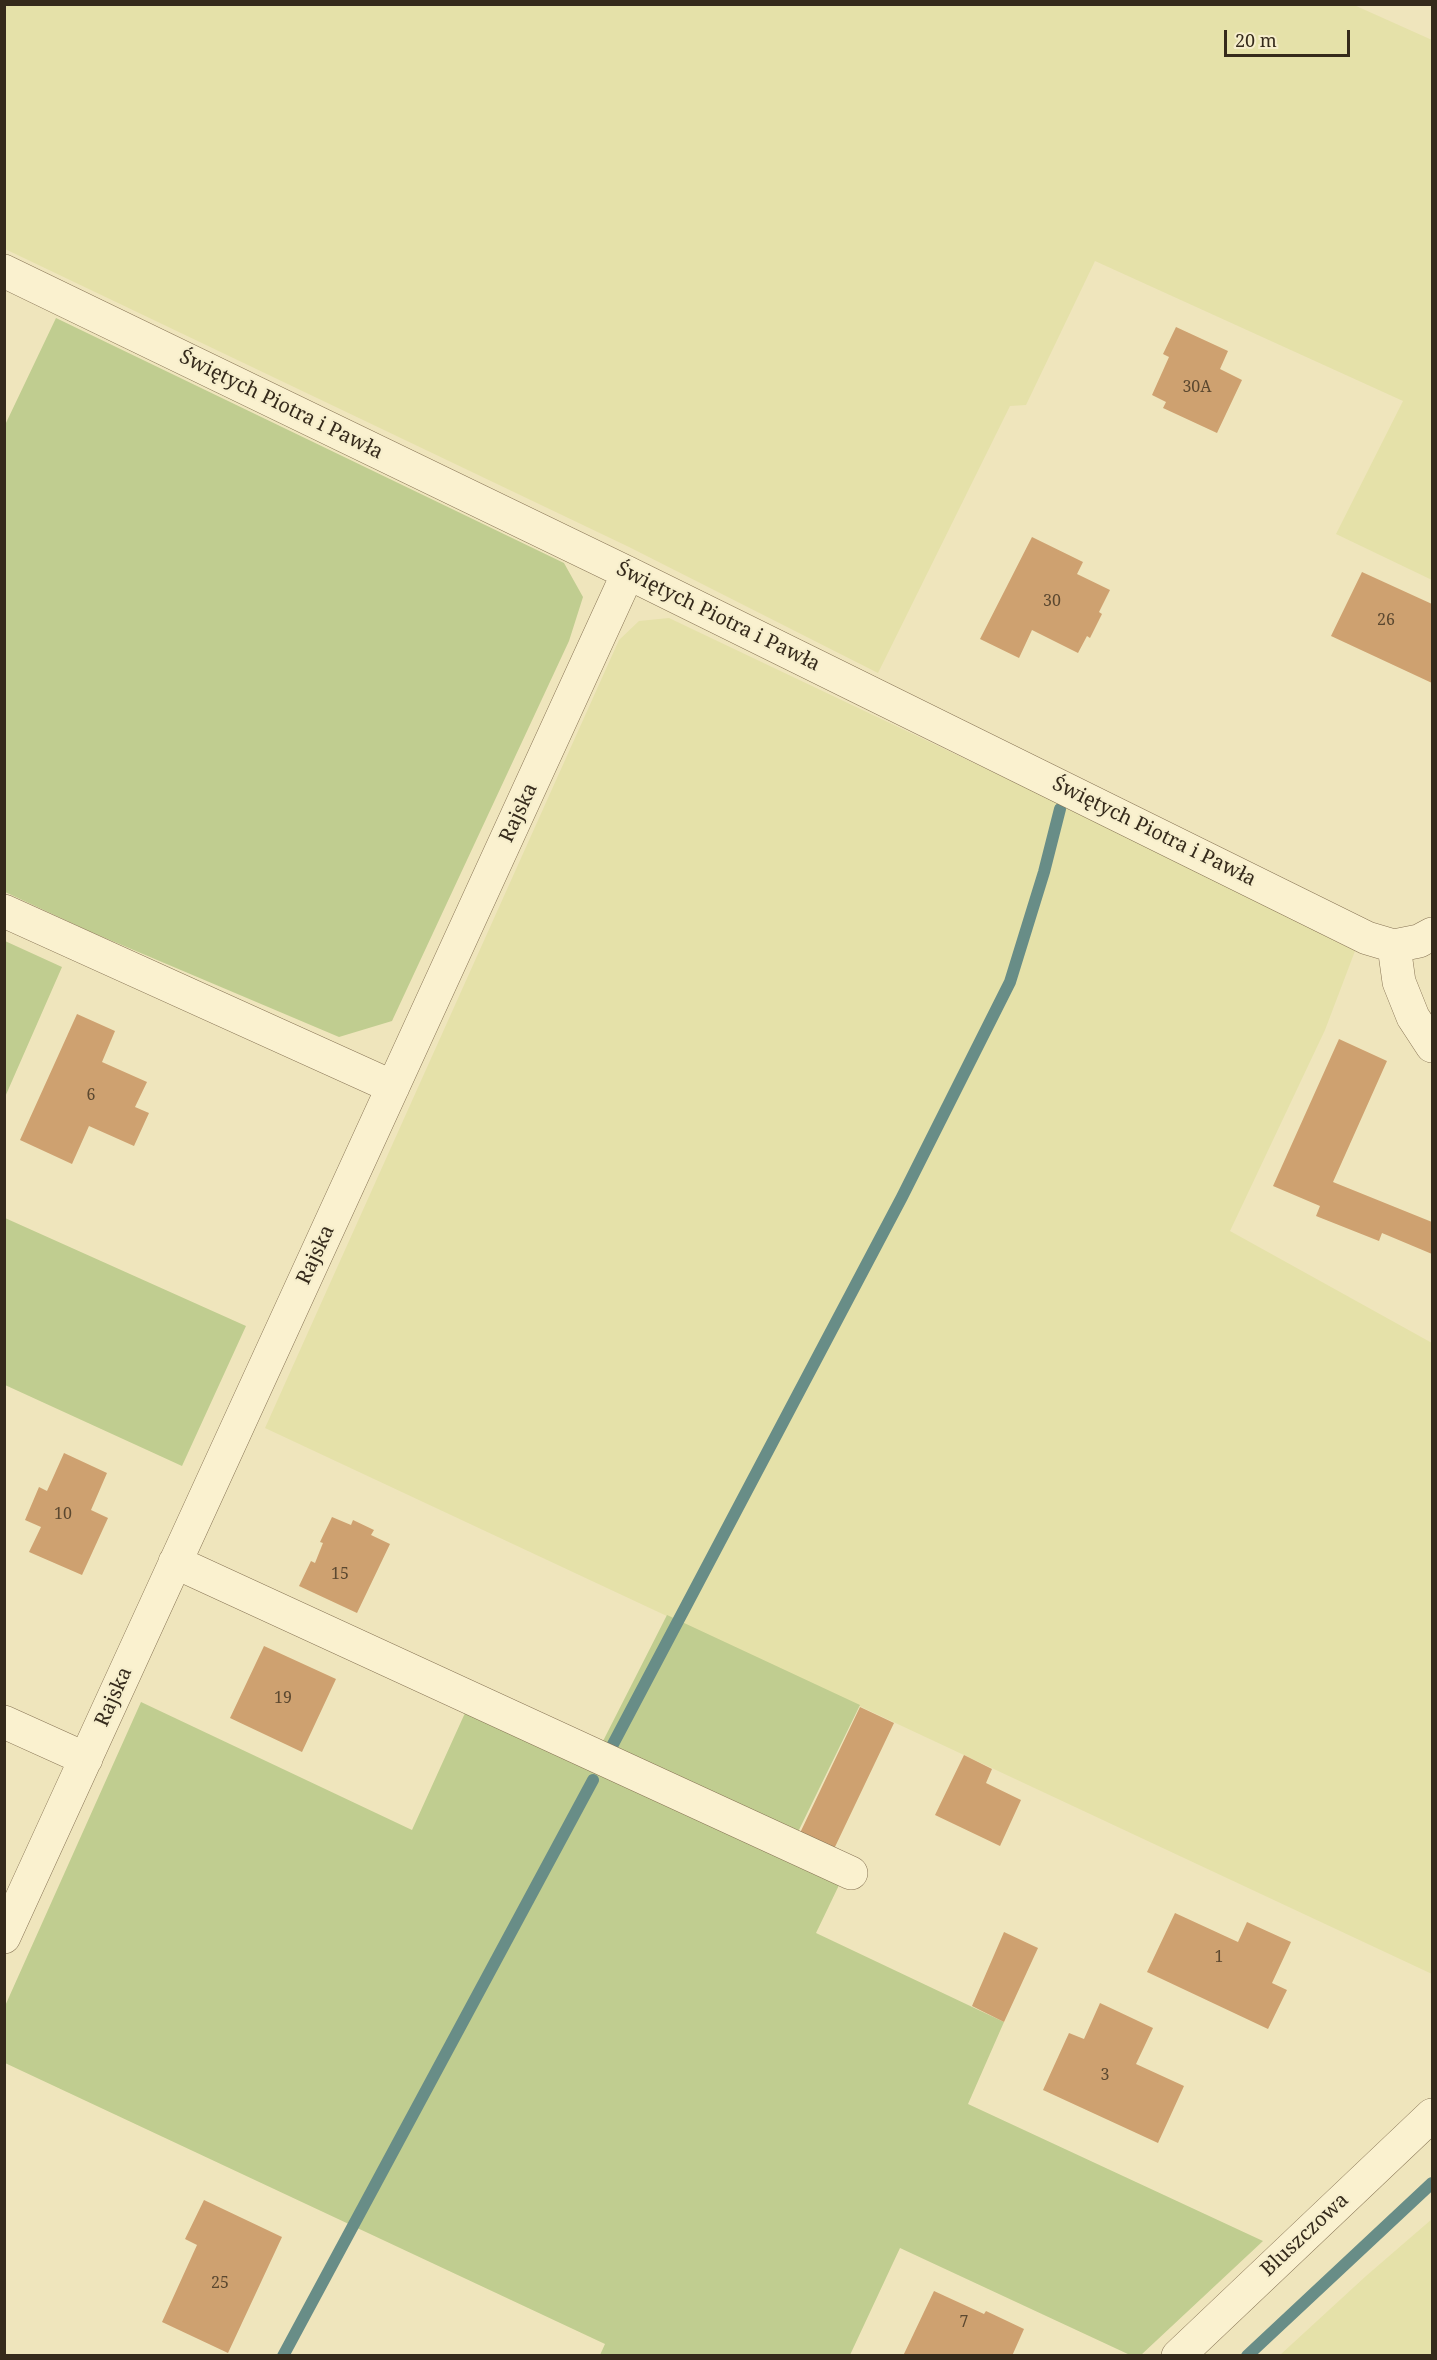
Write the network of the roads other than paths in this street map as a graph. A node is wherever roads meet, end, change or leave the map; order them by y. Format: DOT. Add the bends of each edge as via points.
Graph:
graph roads {
  1 [pos="4,271"];
  2 [pos="628,573"];
  3 [pos="4,911"];
  4 [pos="1432,934"];
  5 [pos="1394,946"];
  6 [pos="1432,1046"];
  7 [pos="393,1087"];
  8 [pos="175,1562"];
  9 [pos="4,1722"];
  10 [pos="86,1760"];
  11 [pos="851,1873"];
  12 [pos="4,1937"];
  13 [pos="1432,2115"];
  14 [pos="1178,2355"];
  1 -- 2 [label="street, Świętych Piotra i Pawła"];
  2 -- 5 [label="street, Świętych Piotra i Pawła" via="1356,932"];
  2 -- 7 [label="street, Rajska"];
  3 -- 7 [label="street"];
  4 -- 5 [label="street"];
  5 -- 6 [label="street" via="1399,982 1413,1017"];
  7 -- 8 [label="street, Rajska"];
  8 -- 10 [label="street, Rajska"];
  8 -- 11 [label="street"];
  9 -- 10 [label="street"];
  10 -- 12 [label="street, Rajska"];
  13 -- 14 [label="street, Bluszczowa"];
}
